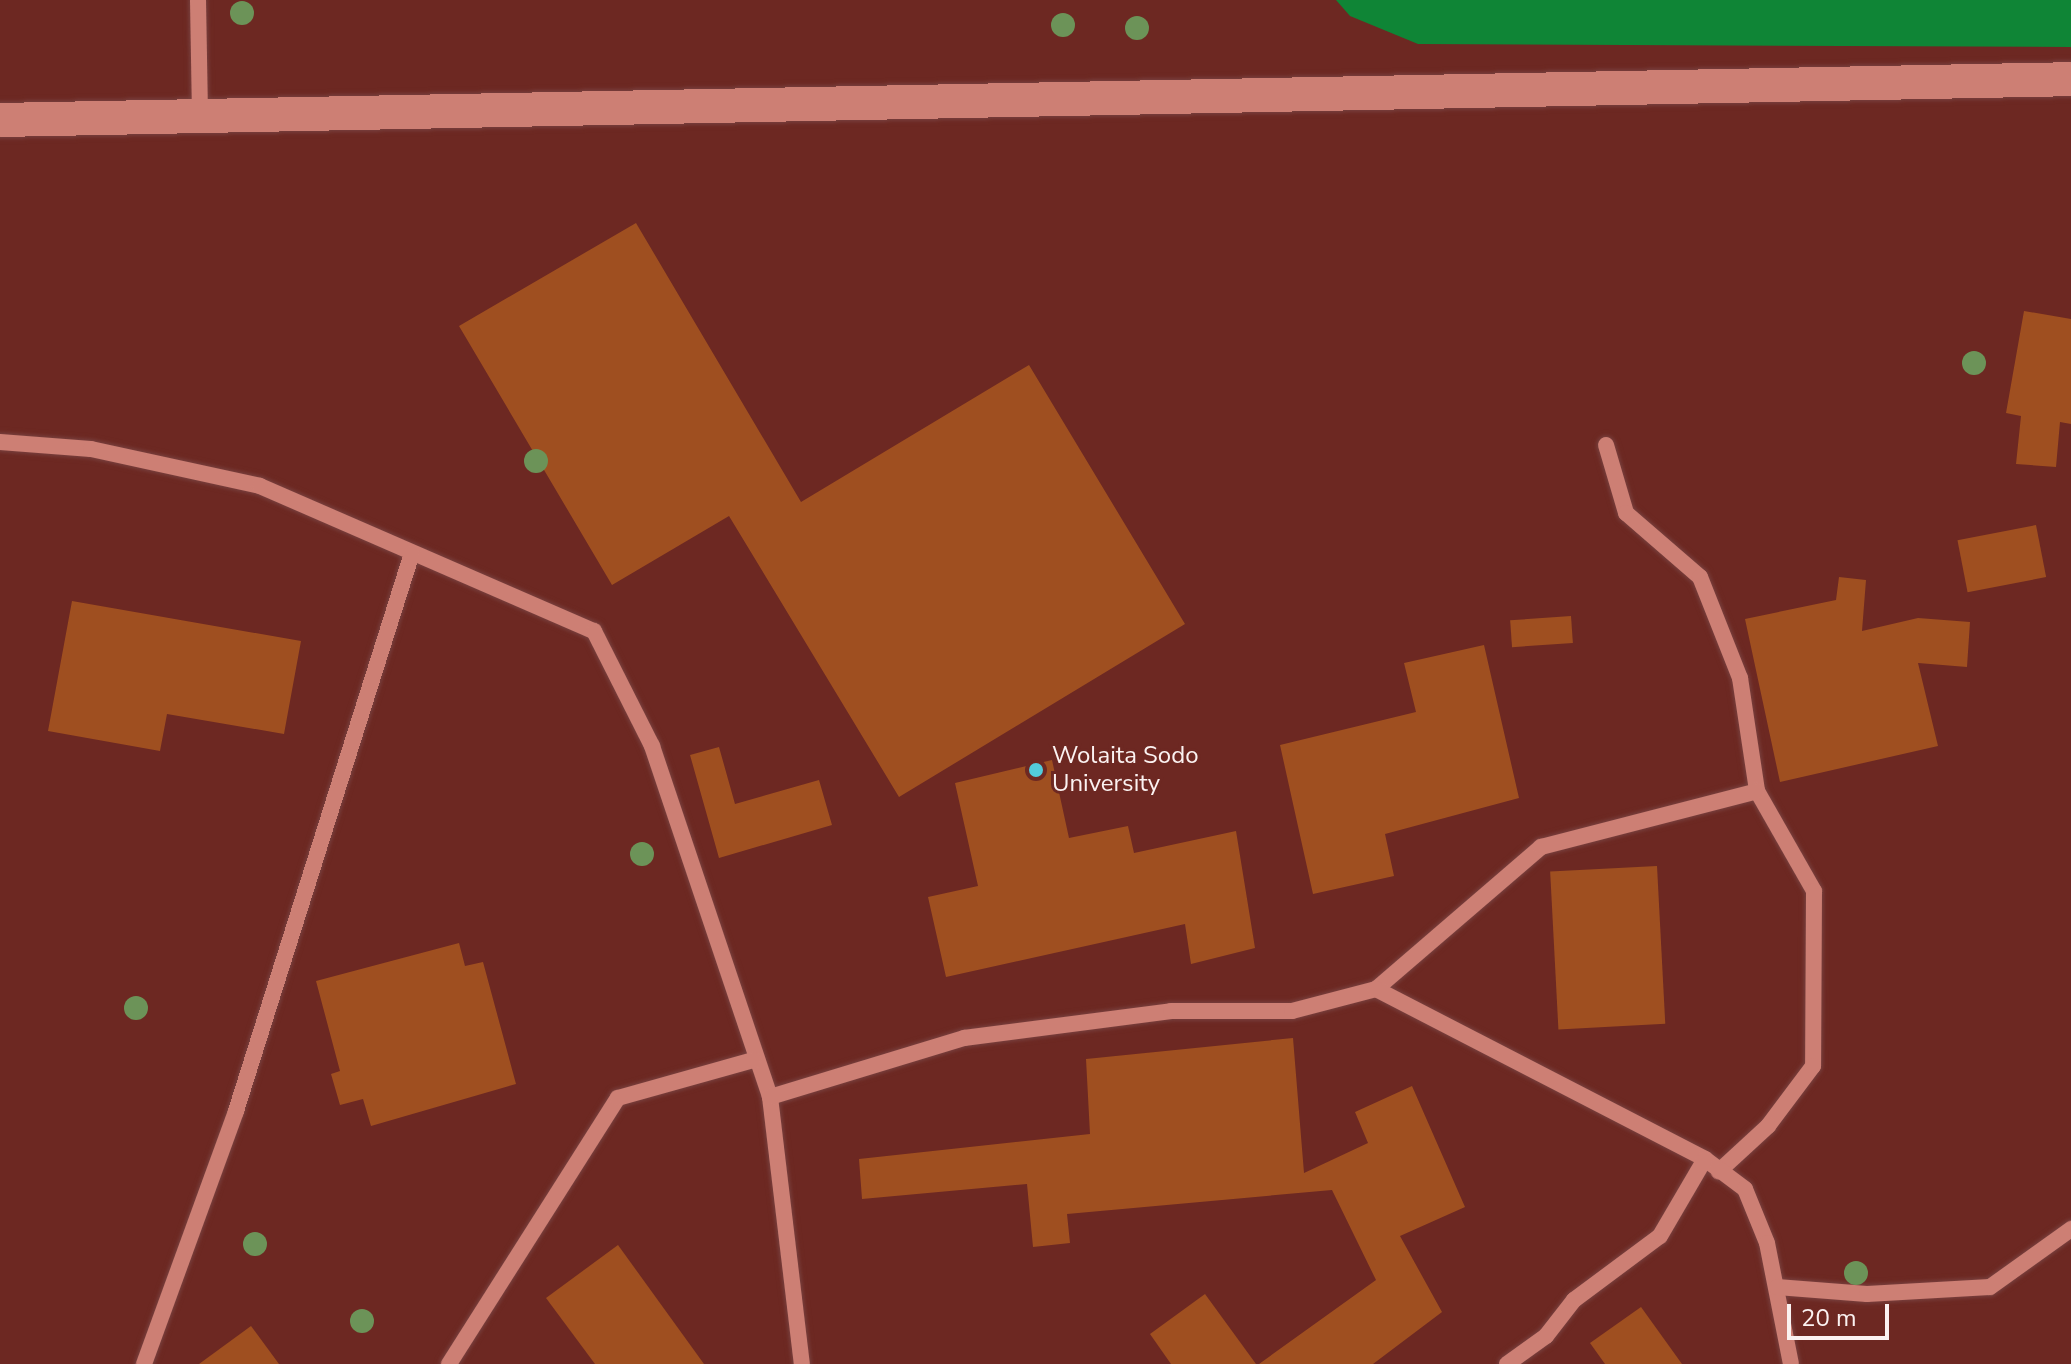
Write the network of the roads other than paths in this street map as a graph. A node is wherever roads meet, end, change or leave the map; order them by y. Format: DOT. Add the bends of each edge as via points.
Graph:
graph roads {
  1 [pos="198,0"];
  2 [pos="2071,79"];
  3 [pos="200,119"];
  4 [pos="0,120"];
  5 [pos="0,442"];
  6 [pos="1606,445"];
  7 [pos="412,553"];
  8 [pos="1757,791"];
  9 [pos="1376,989"];
  10 [pos="753,1060"];
  11 [pos="770,1097"];
  12 [pos="1705,1159"];
  13 [pos="1719,1171"];
  14 [pos="2071,1229"];
  15 [pos="1777,1287"];
  16 [pos="144,1364"];
  17 [pos="449,1364"];
  18 [pos="802,1364"];
  19 [pos="1507,1364"];
  20 [pos="1791,1364"];
  1 -- 3 [label="lane"];
  2 -- 3 [label="street"];
  3 -- 4 [label="street"];
  5 -- 7 [label="lane" via="91,449 260,486"];
  6 -- 8 [label="lane" via="1626,513 1700,577 1740,678"];
  7 -- 10 [label="lane" via="594,631 652,746"];
  7 -- 16 [label="lane" via="236,1111"];
  8 -- 9 [label="lane" via="1541,847"];
  8 -- 13 [label="lane" via="1814,891 1813,1066 1768,1126"];
  9 -- 11 [label="lane" via="1292,1011 1171,1011 964,1038"];
  9 -- 12 [label="lane"];
  10 -- 11 [label="lane"];
  10 -- 17 [label="lane" via="618,1098"];
  11 -- 18 [label="lane"];
  12 -- 13 [label="lane"];
  12 -- 19 [label="lane" via="1660,1236 1574,1300 1546,1336"];
  13 -- 15 [label="lane" via="1745,1189 1758,1212"];
  14 -- 15 [label="lane" via="1990,1287 1867,1294"];
  15 -- 20 [label="lane"];
}
